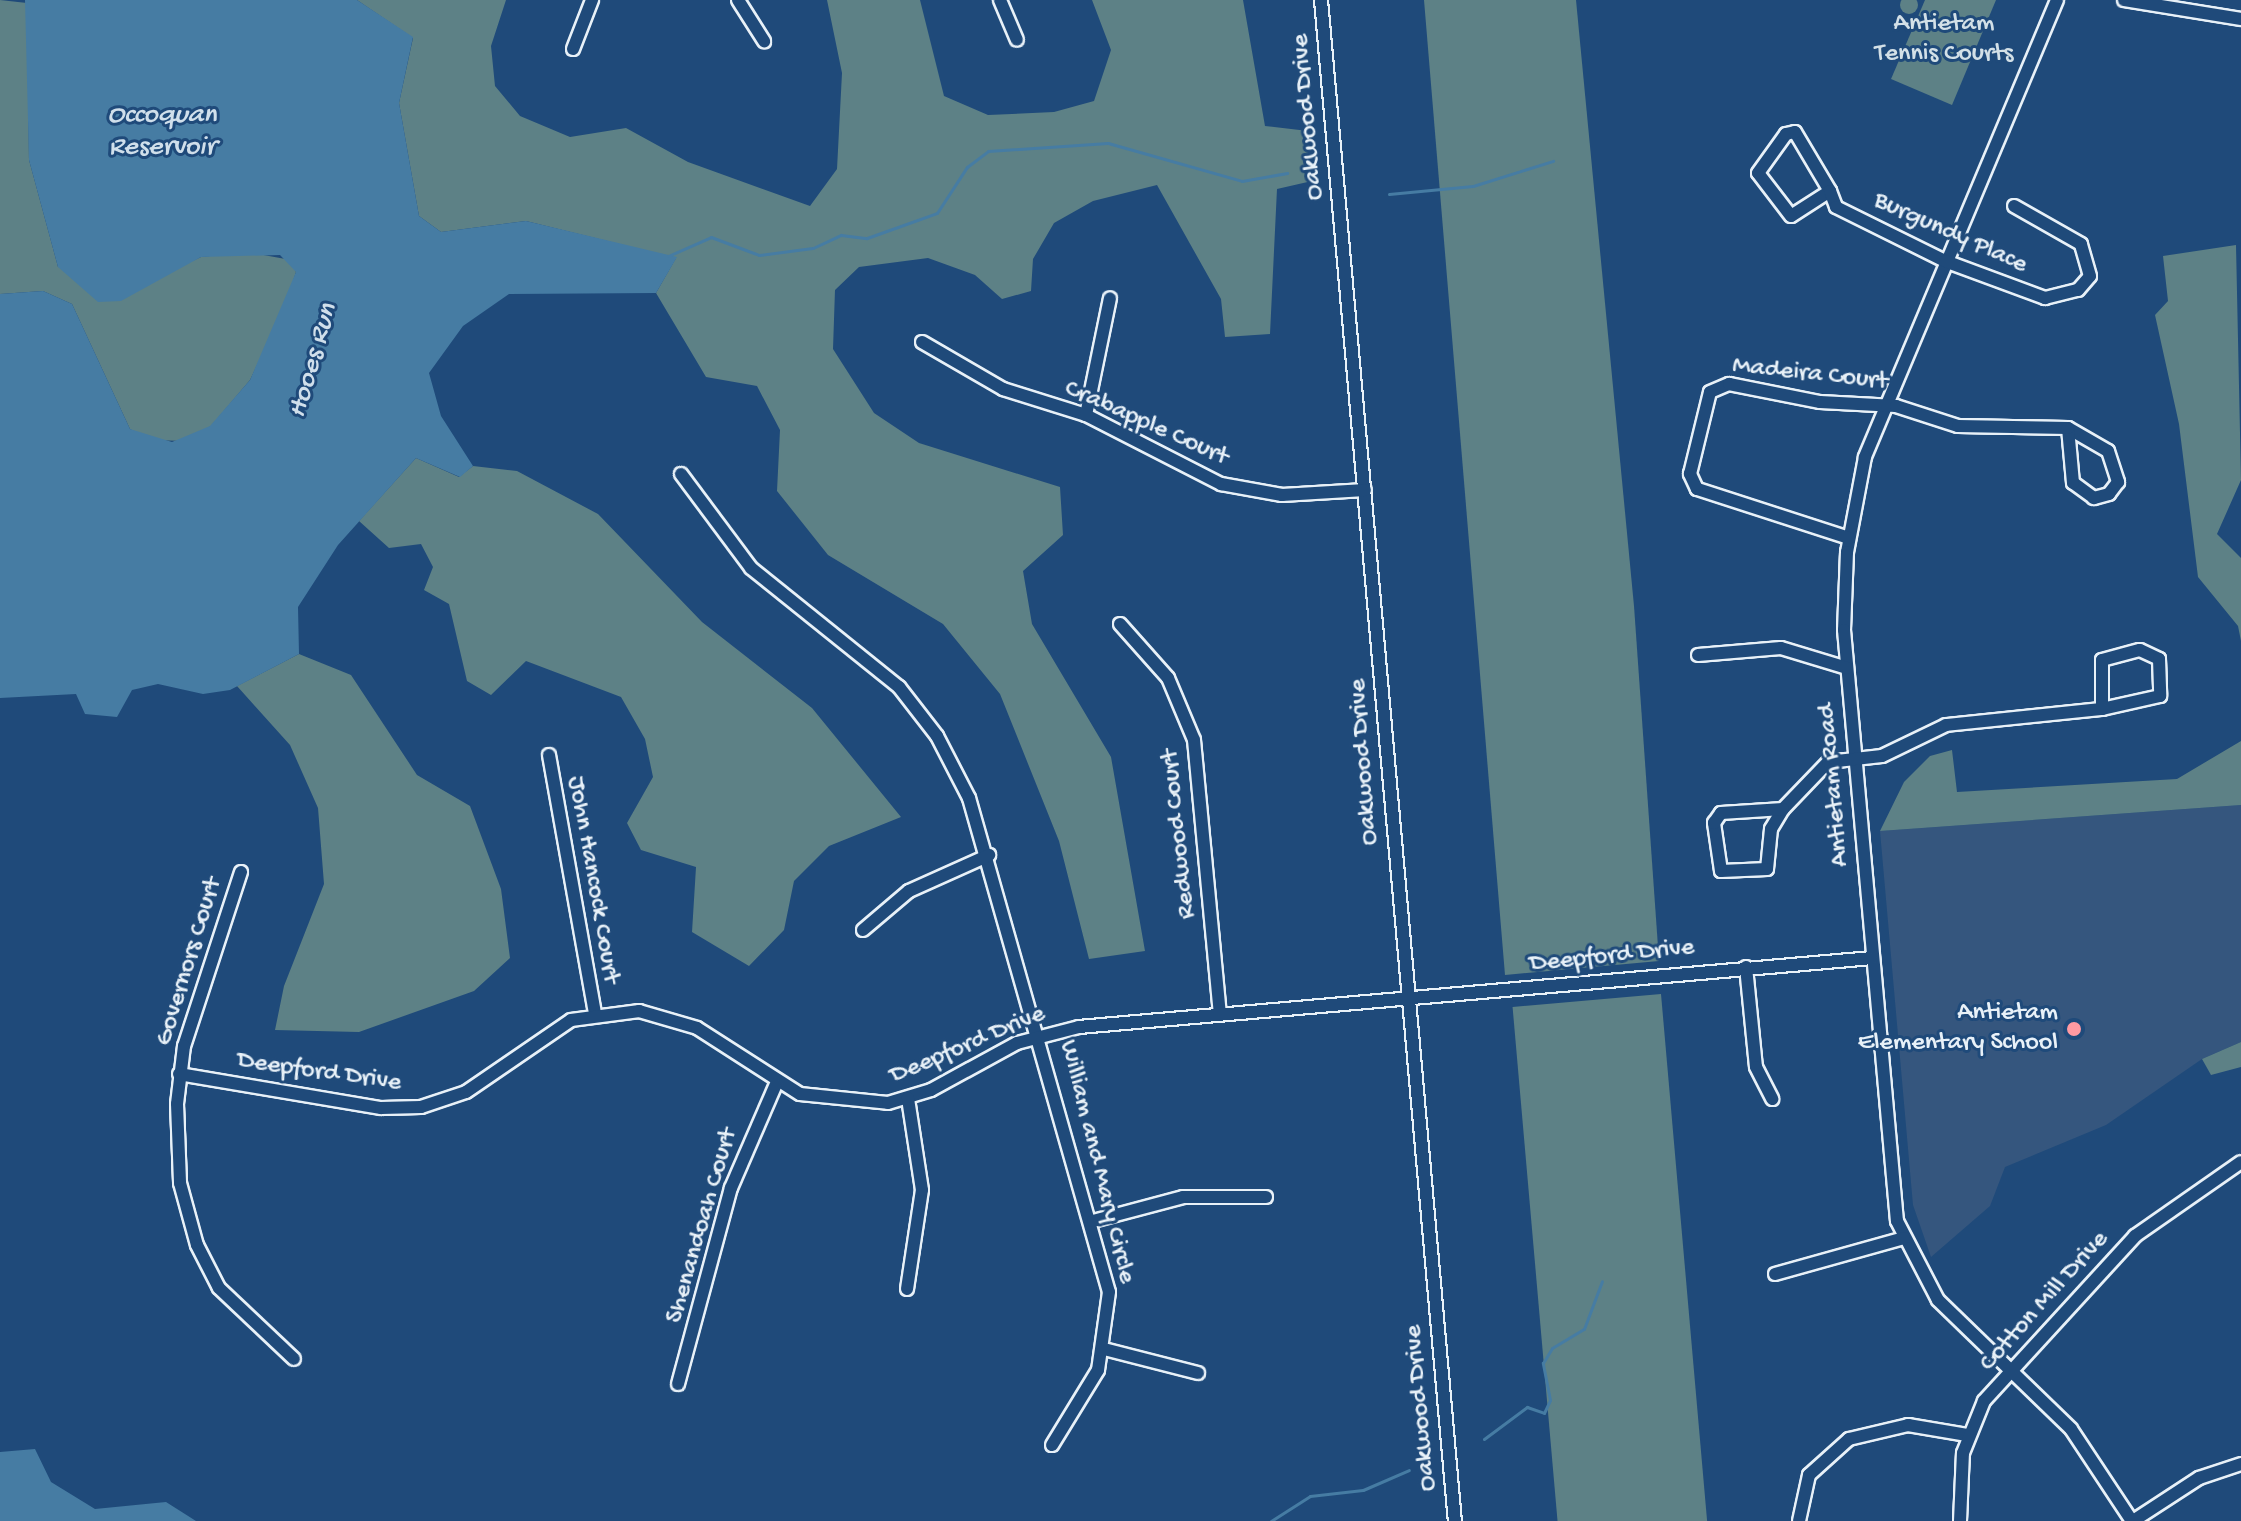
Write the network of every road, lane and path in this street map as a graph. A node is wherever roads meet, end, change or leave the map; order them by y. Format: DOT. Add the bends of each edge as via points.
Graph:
graph roads {
  1 [pos="592,0"];
  2 [pos="738,0"];
  3 [pos="1000,0"];
  4 [pos="1321,0"];
  5 [pos="2057,0"];
  6 [pos="2124,0"];
  7 [pos="2241,19"];
  8 [pos="1017,40"];
  9 [pos="764,41"];
  10 [pos="573,49"];
  11 [pos="1830,191"];
  12 [pos="2014,206"];
  13 [pos="1945,261"];
  14 [pos="1110,298"];
  15 [pos="922,342"];
  16 [pos="1882,405"];
  17 [pos="1086,415"];
  18 [pos="2068,428"];
  19 [pos="681,474"];
  20 [pos="1365,490"];
  21 [pos="1849,538"];
  22 [pos="1120,624"];
  23 [pos="1698,655"];
  24 [pos="1847,668"];
  25 [pos="2102,709"];
  26 [pos="549,755"];
  27 [pos="1855,759"];
  28 [pos="1783,809"];
  29 [pos="989,855"];
  30 [pos="241,872"];
  31 [pos="863,930"];
  32 [pos="1872,958"];
  33 [pos="1746,967"];
  34 [pos="1407,998"];
  35 [pos="595,1013"];
  36 [pos="1220,1014"];
  37 [pos="1041,1035"];
  38 [pos="179,1074"];
  39 [pos="776,1084"];
  40 [pos="908,1098"];
  41 [pos="1772,1099"];
  42 [pos="2241,1162"];
  43 [pos="1266,1197"];
  44 [pos="1093,1221"];
  45 [pos="1904,1238"];
  46 [pos="1775,1274"];
  47 [pos="907,1289"];
  48 [pos="1104,1349"];
  49 [pos="294,1359"];
  50 [pos="1198,1373"];
  51 [pos="2014,1373"];
  52 [pos="678,1384"];
  53 [pos="1967,1435"];
  54 [pos="1052,1445"];
  55 [pos="2241,1464"];
  56 [pos="1455,1521"];
  57 [pos="1799,1521"];
  58 [pos="1960,1521"];
  59 [pos="2132,1521"];
  1 -- 10 [label="street"];
  2 -- 9 [label="street"];
  3 -- 8 [label="street"];
  4 -- 20 [label="street, Oakwood Drive"];
  5 -- 13 [label="street, Antietam Road"];
  6 -- 7 [label="street"];
  11 -- 11 [label="street, Burgundy Place" via="1797,216 1786,215 1759,166 1795,132"];
  11 -- 13 [label="street, Burgundy Place" via="1836,207"];
  12 -- 13 [label="street, Burgundy Place" via="2081,244 2090,276 2078,290 2045,298"];
  13 -- 16 [label="street, Antietam Road"];
  14 -- 17 [label="street"];
  15 -- 17 [label="street, Crabapple Court" via="1003,389"];
  16 -- 18 [label="street, Madeira Court" via="1958,426"];
  16 -- 21 [label="street, Antietam Road"];
  16 -- 21 [label="street, Madeira Court" via="1820,402 1729,384 1715,388 1704,404 1690,474 1697,489"];
  17 -- 20 [label="street, Crabapple Court" via="1221,484 1282,495"];
  18 -- 18 [label="street, Madeira Court" via="2108,451 2118,482 2109,494 2083,494 2073,483"];
  19 -- 29 [label="street, William and Mary Circle" via="751,568 877,665 919,711 953,763"];
  20 -- 34 [label="street, Oakwood Drive"];
  21 -- 24 [label="street, Antietam Road"];
  22 -- 36 [label="street, Redwood Court" via="1168,678 1194,740"];
  23 -- 24 [label="street" via="1781,648"];
  24 -- 27 [label="street, Antietam Road"];
  25 -- 25 [label="street" via="2155,701 2164,682 2159,659 2146,651 2106,657"];
  25 -- 27 [label="street" via="1957,722 1894,752"];
  26 -- 35 [label="street, John Hancock Court"];
  27 -- 28 [label="street" via="1818,768"];
  27 -- 32 [label="street, Antietam Road"];
  28 -- 28 [label="street" via="1726,811 1715,819 1721,871 1767,869 1771,829"];
  29 -- 31 [label="street" via="909,891"];
  29 -- 37 [label="street, William and Mary Circle"];
  30 -- 38 [label="street, Governors Court"];
  32 -- 33 [label="street, Deepford Drive"];
  32 -- 45 [label="street, Antietam Road" via="1893,1194"];
  33 -- 34 [label="street, Deepford Drive"];
  33 -- 41 [label="street" via="1756,1067"];
  34 -- 36 [label="street, Deepford Drive"];
  34 -- 56 [label="street, Oakwood Drive"];
  35 -- 38 [label="street, Deepford Drive" via="553,1028 466,1092 421,1107 381,1108"];
  35 -- 39 [label="street, Deepford Drive" via="674,1018"];
  36 -- 37 [label="street, Deepford Drive"];
  37 -- 40 [label="street, Deepford Drive"];
  37 -- 44 [label="street, William and Mary Circle"];
  38 -- 49 [label="street, Governors Court" via="178,1161 197,1245 235,1309"];
  39 -- 40 [label="street, Deepford Drive" via="842,1103"];
  39 -- 52 [label="street, Shenandoah Court" via="731,1188"];
  40 -- 47 [label="street" via="922,1190"];
  42 -- 51 [label="street, Cotton Mill Drive" via="2135,1236"];
  43 -- 44 [label="street" via="1183,1197"];
  44 -- 48 [label="street, William and Mary Circle" via="1109,1292"];
  45 -- 46 [label="street"];
  45 -- 51 [label="street, Antietam Road" via="1955,1321"];
  48 -- 50 [label="street"];
  48 -- 54 [label="street, William and Mary Circle" via="1086,1395"];
  51 -- 53 [label="street, Cotton Mill Drive" via="1984,1401"];
  51 -- 59 [label="street, Antietam Road" via="2078,1439"];
  53 -- 57 [label="street" via="1908,1425 1849,1439 1802,1487"];
  53 -- 58 [label="street, Cotton Mill Drive"];
  55 -- 59 [label="street" via="2199,1478"];
}
